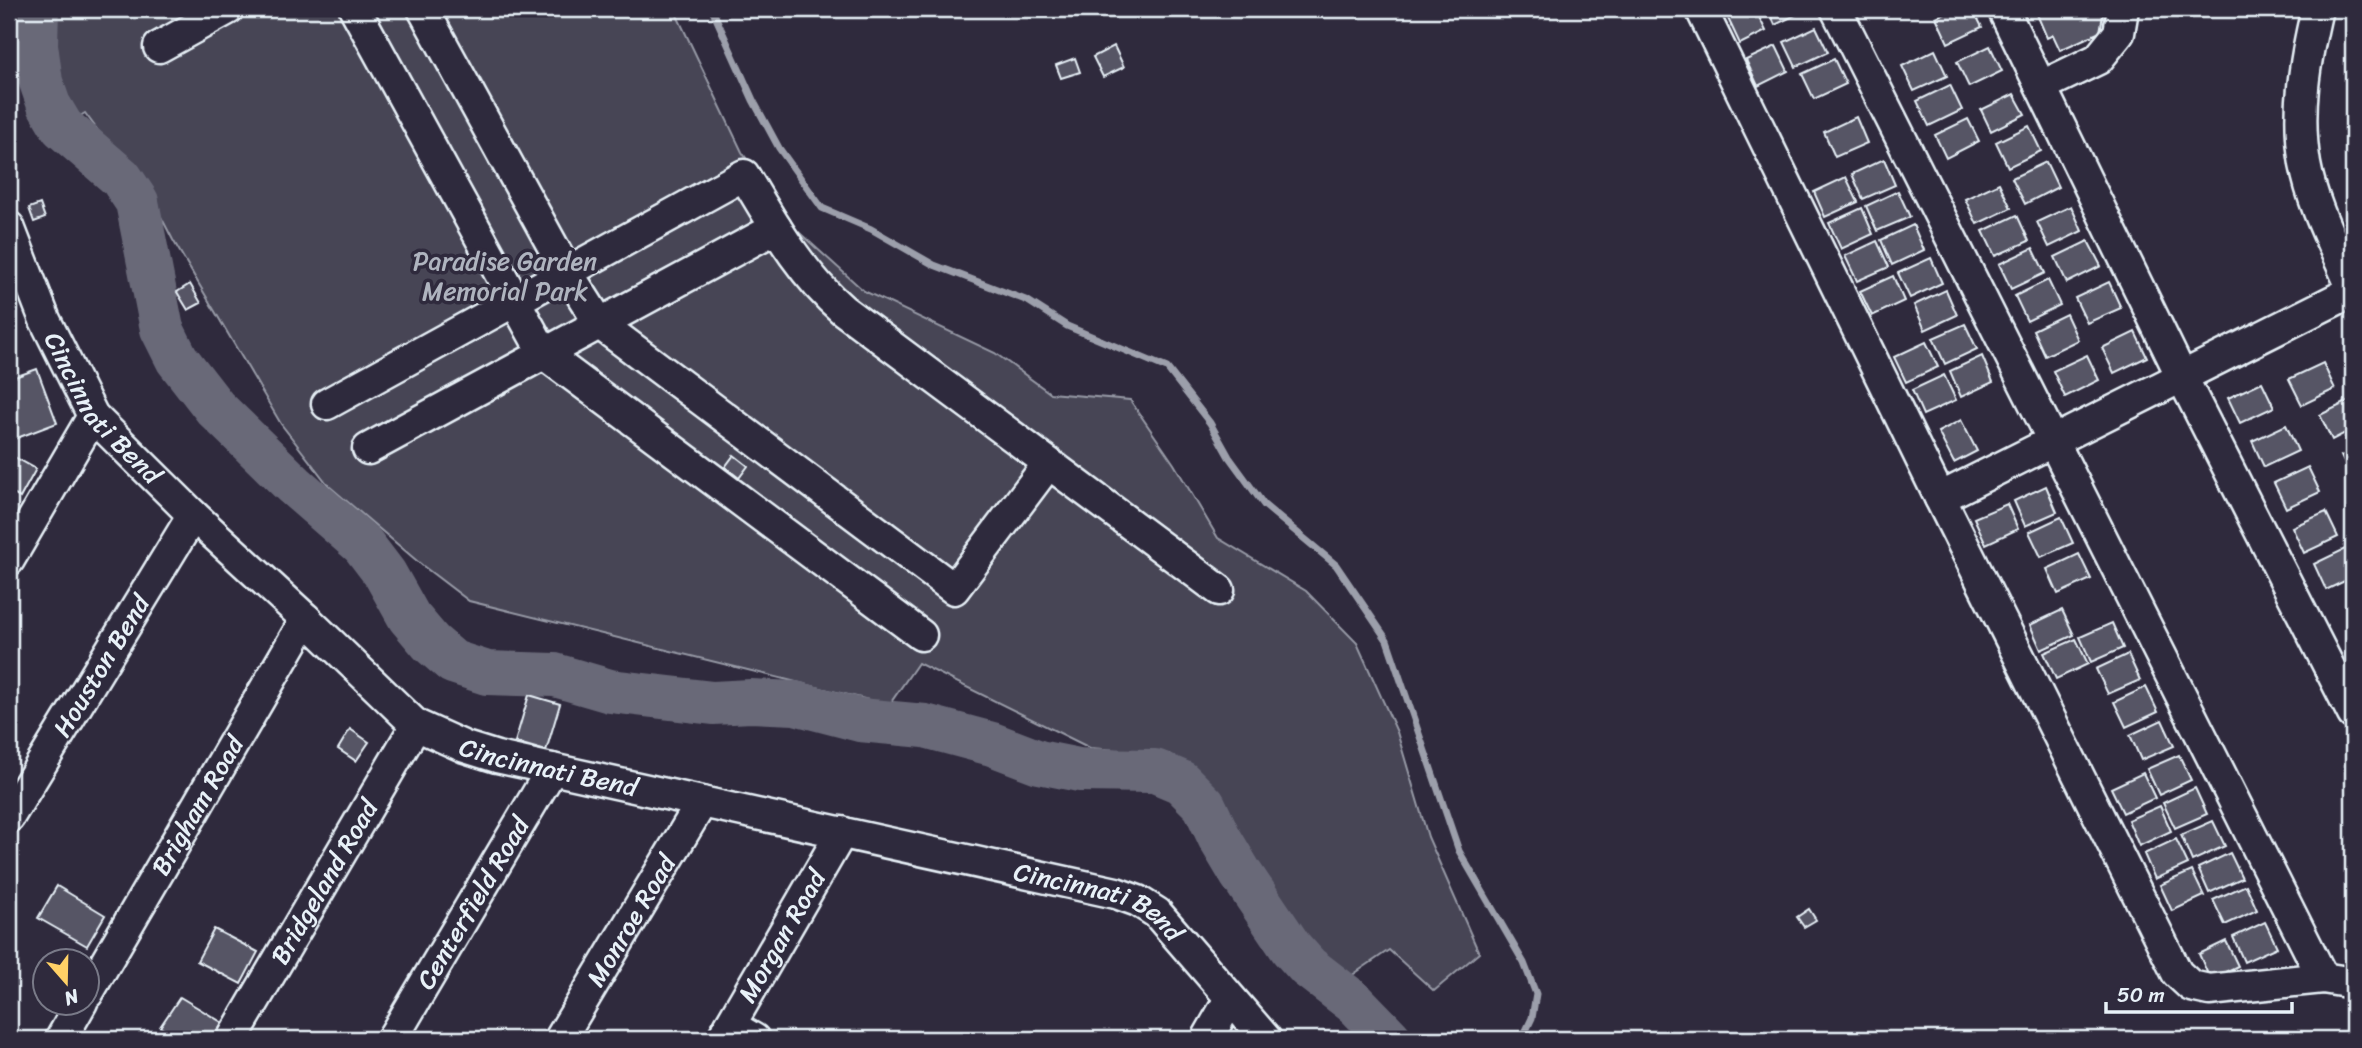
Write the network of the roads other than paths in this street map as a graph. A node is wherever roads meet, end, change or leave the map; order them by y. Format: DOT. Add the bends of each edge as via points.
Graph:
graph roads {
  1 [pos="228,9"];
  2 [pos="355,9"];
  3 [pos="423,9"];
  4 [pos="1701,9"];
  5 [pos="1836,9"];
  6 [pos="2003,9"];
  7 [pos="2123,9"];
  8 [pos="2316,9"];
  9 [pos="159,47"];
  10 [pos="2042,86"];
  11 [pos="9,227"];
  12 [pos="776,228"];
  13 [pos="567,272"];
  14 [pos="2353,290"];
  15 [pos="515,301"];
  16 [pos="600,324"];
  17 [pos="544,354"];
  18 [pos="2182,377"];
  19 [pos="327,404"];
  20 [pos="93,416"];
  21 [pos="2053,441"];
  22 [pos="368,449"];
  23 [pos="1048,464"];
  24 [pos="1940,498"];
  25 [pos="193,515"];
  26 [pos="9,560"];
  27 [pos="1219,590"];
  28 [pos="306,619"];
  29 [pos="921,635"];
  30 [pos="2353,714"];
  31 [pos="416,725"];
  32 [pos="552,769"];
  33 [pos="702,802"];
  34 [pos="9,817"];
  35 [pos="842,832"];
  36 [pos="102,969"];
  37 [pos="2323,978"];
  38 [pos="2353,982"];
  39 [pos="1230,999"];
  40 [pos="74,1016"];
  41 [pos="735,1035"];
  42 [pos="61,1039"];
  43 [pos="232,1039"];
  44 [pos="392,1039"];
  45 [pos="560,1039"];
  46 [pos="1206,1039"];
  47 [pos="1266,1039"];
  1 -- 9 [label="street"];
  2 -- 15 [label="street"];
  3 -- 13 [label="street"];
  4 -- 24 [label="street"];
  5 -- 21 [label="street"];
  6 -- 10 [label="street"];
  7 -- 10 [label="street" via="2119,33 2098,59"];
  8 -- 14 [label="street" via="2305,61 2301,120 2305,165"];
  10 -- 18 [label="street"];
  11 -- 20 [label="street, Cincinnati Bend" via="45,320"];
  12 -- 13 [label="street" via="744,175"];
  12 -- 16 [label="street"];
  12 -- 23 [label="street" via="815,284 842,310"];
  13 -- 15 [label="street"];
  13 -- 16 [label="street"];
  14 -- 18 [label="street"];
  15 -- 17 [label="street"];
  15 -- 19 [label="street"];
  16 -- 17 [label="street"];
  16 -- 23 [label="street" via="954,589"];
  17 -- 22 [label="street"];
  17 -- 29 [label="street"];
  18 -- 21 [label="street"];
  18 -- 30 [label="street"];
  20 -- 25 [label="street, Cincinnati Bend"];
  20 -- 26 [label="street"];
  21 -- 24 [label="street"];
  21 -- 37 [label="street"];
  23 -- 27 [label="street"];
  24 -- 37 [label="street" via="2177,973 2190,986 2209,990"];
  25 -- 28 [label="street, Cincinnati Bend"];
  25 -- 34 [label="street, Houston Bend"];
  28 -- 31 [label="street, Cincinnati Bend"];
  28 -- 36 [label="street, Brigham Road"];
  31 -- 32 [label="street, Cincinnati Bend" via="486,754"];
  31 -- 43 [label="street, Bridgeland Road"];
  32 -- 33 [label="street, Cincinnati Bend"];
  32 -- 44 [label="street, Centerfield Road"];
  33 -- 35 [label="street, Cincinnati Bend"];
  33 -- 45 [label="street, Monroe Road"];
  35 -- 39 [label="street, Cincinnati Bend" via="1138,901 1157,913"];
  35 -- 41 [label="street, Morgan Road"];
  37 -- 38 [label="street"];
  39 -- 46 [label="street"];
  39 -- 47 [label="street, Cincinnati Bend"];
  40 -- 42 [label="street"];
}
